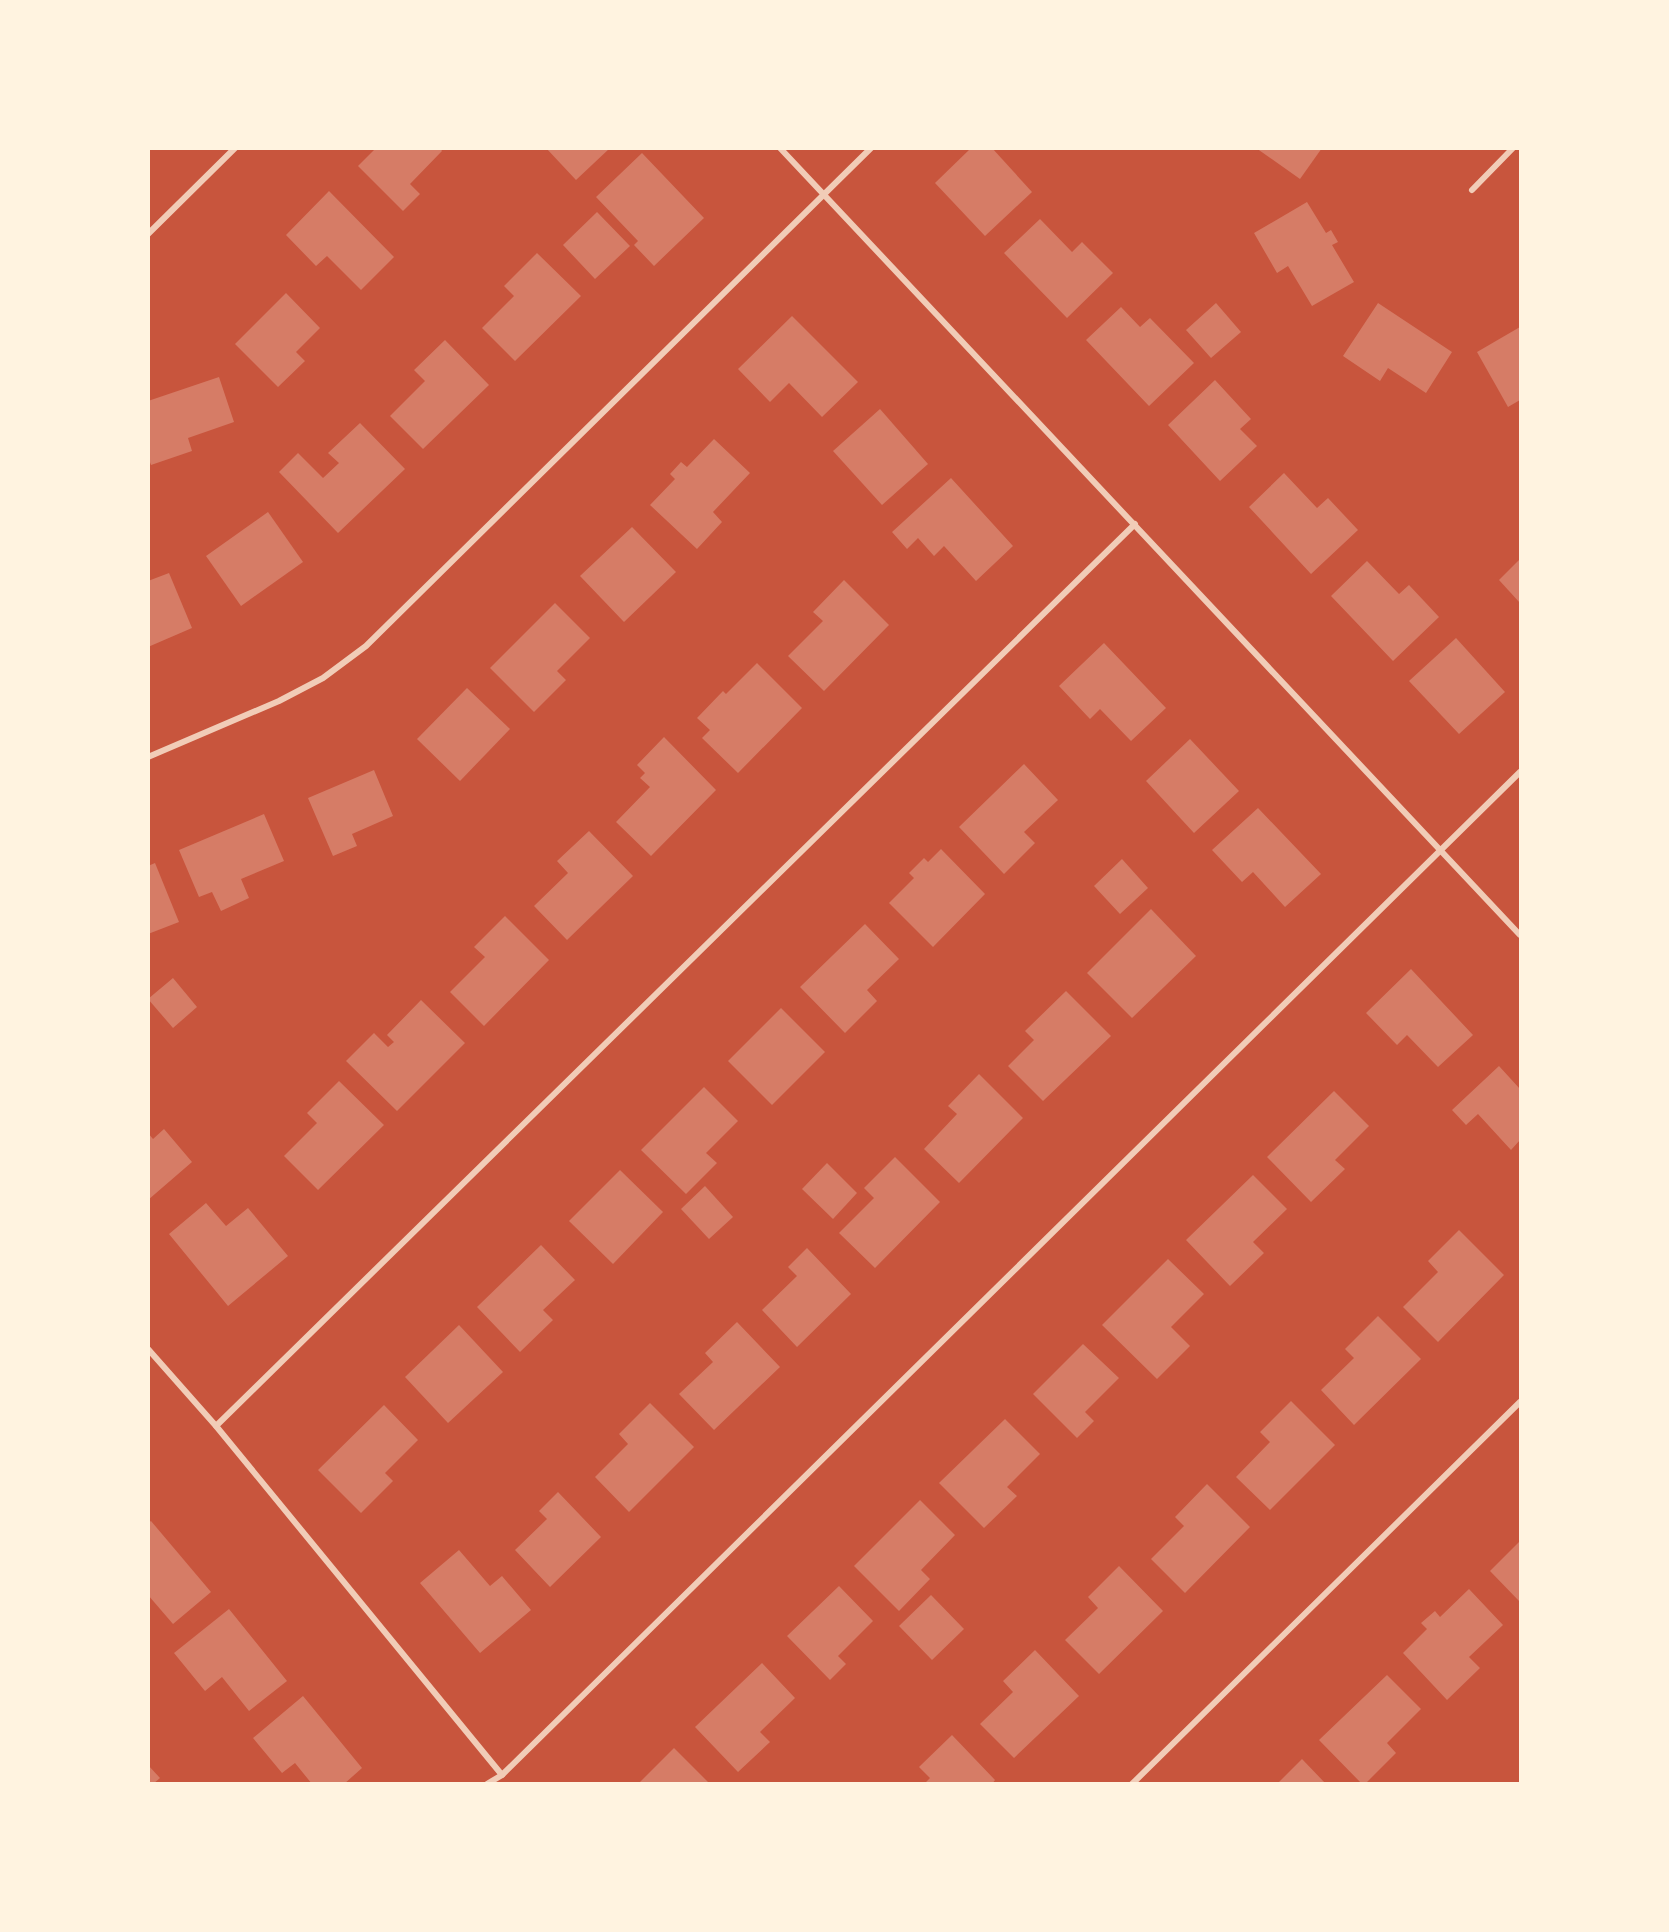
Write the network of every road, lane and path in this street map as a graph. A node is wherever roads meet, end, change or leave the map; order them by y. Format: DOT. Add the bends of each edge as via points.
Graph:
graph roads {
  1 [pos="235,148"];
  2 [pos="780,148"];
  3 [pos="871,148"];
  4 [pos="1513,148"];
  5 [pos="1472,190"];
  6 [pos="824,195"];
  7 [pos="148,234"];
  8 [pos="1135,524"];
  9 [pos="148,757"];
  10 [pos="1521,772"];
  11 [pos="1441,851"];
  12 [pos="1521,935"];
  13 [pos="148,1349"];
  14 [pos="1521,1402"];
  15 [pos="216,1426"];
  16 [pos="502,1775"];
  17 [pos="487,1784"];
  18 [pos="1132,1784"];
  1 -- 7 [label="street"];
  2 -- 6 [label="street"];
  3 -- 6 [label="street"];
  4 -- 5 [label="street"];
  6 -- 8 [label="street"];
  6 -- 9 [label="street" via="366,646 323,678 288,696"];
  8 -- 11 [label="street"];
  8 -- 15 [label="street"];
  10 -- 11 [label="street"];
  11 -- 12 [label="street"];
  11 -- 16 [label="street"];
  13 -- 15 [label="street"];
  14 -- 18 [label="street"];
  15 -- 16 [label="street"];
  16 -- 17 [label="street"];
}
